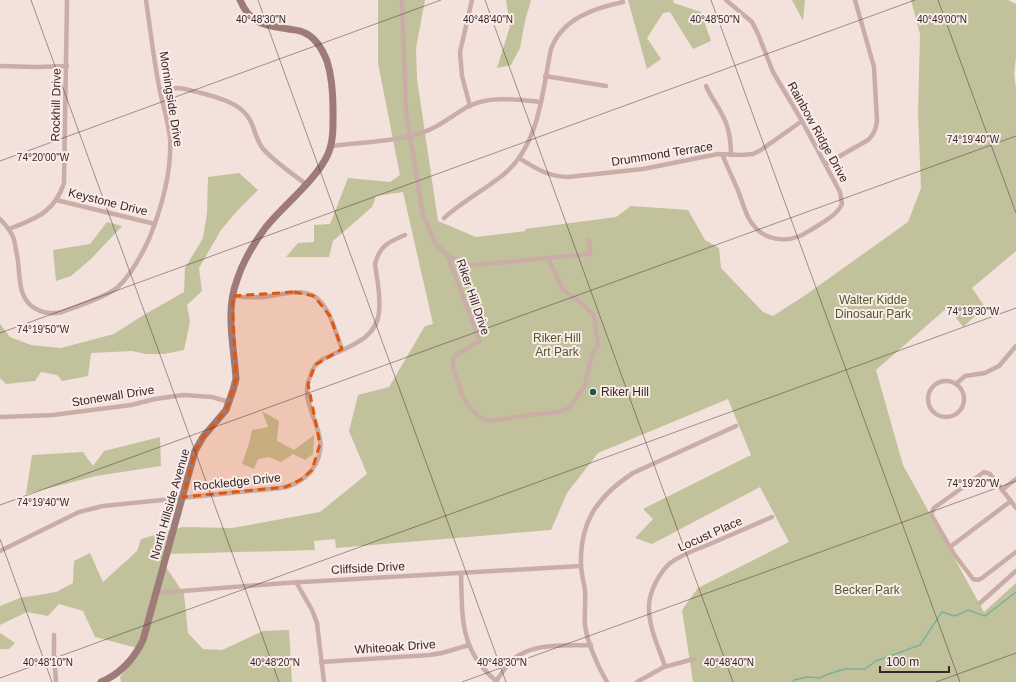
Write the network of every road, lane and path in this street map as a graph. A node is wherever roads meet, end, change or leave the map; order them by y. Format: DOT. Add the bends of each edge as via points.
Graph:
graph roads {
  1 [pos="67,0"];
  2 [pos="146,0"];
  3 [pos="240,0"];
  4 [pos="402,0"];
  5 [pos="472,0"];
  6 [pos="726,0"];
  7 [pos="855,0"];
  8 [pos="623,2"];
  9 [pos="0,66"];
  10 [pos="67,66"];
  11 [pos="546,76"];
  12 [pos="606,86"];
  13 [pos="706,86"];
  14 [pos="160,90"];
  15 [pos="541,102"];
  16 [pos="470,106"];
  17 [pos="802,121"];
  18 [pos="410,136"];
  19 [pos="331,146"];
  20 [pos="722,154"];
  21 [pos="731,155"];
  22 [pos="519,158"];
  23 [pos="826,164"];
  24 [pos="306,184"];
  25 [pos="56,200"];
  26 [pos="444,218"];
  27 [pos="0,219"];
  28 [pos="155,224"];
  29 [pos="9,229"];
  30 [pos="405,235"];
  31 [pos="589,240"];
  32 [pos="447,255"];
  33 [pos="548,258"];
  34 [pos="232,296"];
  35 [pos="1016,346"];
  36 [pos="342,350"];
  37 [pos="956,384"];
  38 [pos="229,402"];
  39 [pos="0,417"];
  40 [pos="736,426"];
  41 [pos="1016,479"];
  42 [pos="1002,490"];
  43 [pos="183,497"];
  44 [pos="1011,501"];
  45 [pos="1016,508"];
  46 [pos="772,517"];
  47 [pos="950,547"];
  48 [pos="0,551"];
  49 [pos="1016,552"];
  50 [pos="581,566"];
  51 [pos="1016,571"];
  52 [pos="461,573"];
  53 [pos="296,582"];
  54 [pos="157,593"];
  55 [pos="980,603"];
  56 [pos="54,635"];
  57 [pos="469,645"];
  58 [pos="591,645"];
  59 [pos="694,659"];
  60 [pos="321,662"];
  61 [pos="665,666"];
  62 [pos="56,682"];
  63 [pos="101,682"];
  64 [pos="324,682"];
  65 [pos="497,682"];
  66 [pos="607,682"];
  67 [pos="637,682"];
  1 -- 10 [label="street, Rockhill Drive"];
  2 -- 14 [label="street, Morningside Drive"];
  3 -- 19 [label="street, North Hillside Avenue" via="252,19 268,26 306,33 323,52 333,94"];
  4 -- 18 [label="street, Riker Hill Drive" via="406,112"];
  5 -- 16 [label="street" via="460,52 462,76"];
  6 -- 17 [label="street, Rainbow Ridge Drive" via="752,22 773,72"];
  7 -- 23 [label="street" via="874,67 876,129 868,140"];
  8 -- 11 [label="street" via="586,14 565,26 554,39"];
  9 -- 10 [label="street"];
  10 -- 25 [label="street, Rockhill Drive" via="64,177"];
  11 -- 12 [label="street"];
  11 -- 15 [label="street"];
  13 -- 21 [label="street" via="727,126"];
  14 -- 24 [label="street" via="185,89 238,107 247,114 261,147"];
  14 -- 28 [label="street, Morningside Drive" via="170,137 170,153 165,192"];
  15 -- 16 [label="street" via="503,99"];
  15 -- 22 [label="street" via="530,139"];
  16 -- 18 [label="street" via="437,127"];
  17 -- 21 [label="street, Drummond Terrace" via="753,154"];
  17 -- 23 [label="street, Rainbow Ridge Drive"];
  18 -- 19 [label="street"];
  18 -- 32 [label="street, Riker Hill Drive" via="423,215 436,244"];
  19 -- 24 [label="street, North Hillside Avenue" via="322,164"];
  20 -- 21 [label="street, Drummond Terrace"];
  20 -- 22 [label="street, Drummond Terrace" via="643,169 568,177 548,174"];
  20 -- 23 [label="street, Rainbow Ridge Drive" via="752,223 766,235 785,240 802,235 840,208 842,195"];
  22 -- 26 [label="street" via="503,175"];
  24 -- 34 [label="street, North Hillside Avenue" via="266,227 254,245 237,279"];
  25 -- 28 [label="street, Keystone Drive"];
  25 -- 29 [label="street, Rockhill Drive" via="38,217"];
  27 -- 29 [label="street, Morningside Drive"];
  28 -- 29 [label="street, Morningside Drive" via="144,250 118,287 52,314 33,308 23,295 14,239"];
  30 -- 36 [label="street, Rockledge Drive" via="384,245 377,257 375,264 379,312 376,326 366,337"];
  31 -- 33 [label="street, Riker Hill Drive" via="590,254"];
  32 -- 33 [label="street, Riker Hill Drive" via="470,265"];
  32 -- 33 [label="street, Riker Hill Drive" via="480,341 457,354 453,359 453,367 463,397 470,408 481,418 489,421 559,412 569,408 585,384 592,354 598,345 594,316 584,305 563,290"];
  34 -- 36 [label="street" via="262,297 294,292 314,296 330,316"];
  34 -- 38 [label="street, North Hillside Avenue" via="230,307 236,378"];
  35 -- 37 [label="street" via="999,366 985,373 965,376"];
  36 -- 43 [label="street, Rockledge Drive" via="315,365 308,384 308,395 320,444 316,462 306,477 286,487"];
  37 -- 37 [label="street" via="940,382 931,389 929,405 936,413 948,416 958,411 964,400"];
  38 -- 39 [label="street, Stonewall Drive" via="212,397 183,395 53,415"];
  38 -- 43 [label="street, North Hillside Avenue" via="226,410 203,436 195,451"];
  40 -- 50 [label="street" via="633,473 610,490 594,509 585,528 581,545"];
  41 -- 42 [label="street"];
  42 -- 44 [label="street"];
  42 -- 47 [label="street" via="990,474 984,472 934,508 933,518"];
  43 -- 48 [label="street, Rockledge Drive" via="103,506 79,512"];
  43 -- 54 [label="street, North Hillside Avenue"];
  44 -- 45 [label="street"];
  44 -- 47 [label="street"];
  46 -- 61 [label="street, Locust Place" via="686,554 664,569 654,586 649,603 654,637"];
  47 -- 49 [label="street" via="970,576 978,580"];
  50 -- 52 [label="street, Cliffside Drive"];
  50 -- 58 [label="street" via="585,592 585,624"];
  51 -- 55 [label="street"];
  52 -- 53 [label="street, Cliffside Drive"];
  52 -- 57 [label="street"];
  53 -- 54 [label="street, Cliffside Drive"];
  53 -- 60 [label="street" via="316,617"];
  54 -- 63 [label="street, North Hillside Avenue" via="146,632 136,654 119,672"];
  56 -- 62 [label="street"];
  57 -- 60 [label="street, Whiteoak Drive" via="430,655"];
  57 -- 65 [label="street" via="482,666"];
  58 -- 65 [label="street" via="542,647 524,652 510,662"];
  58 -- 66 [label="street"];
  59 -- 61 [label="street"];
  60 -- 64 [label="street"];
  61 -- 67 [label="street"];
}
